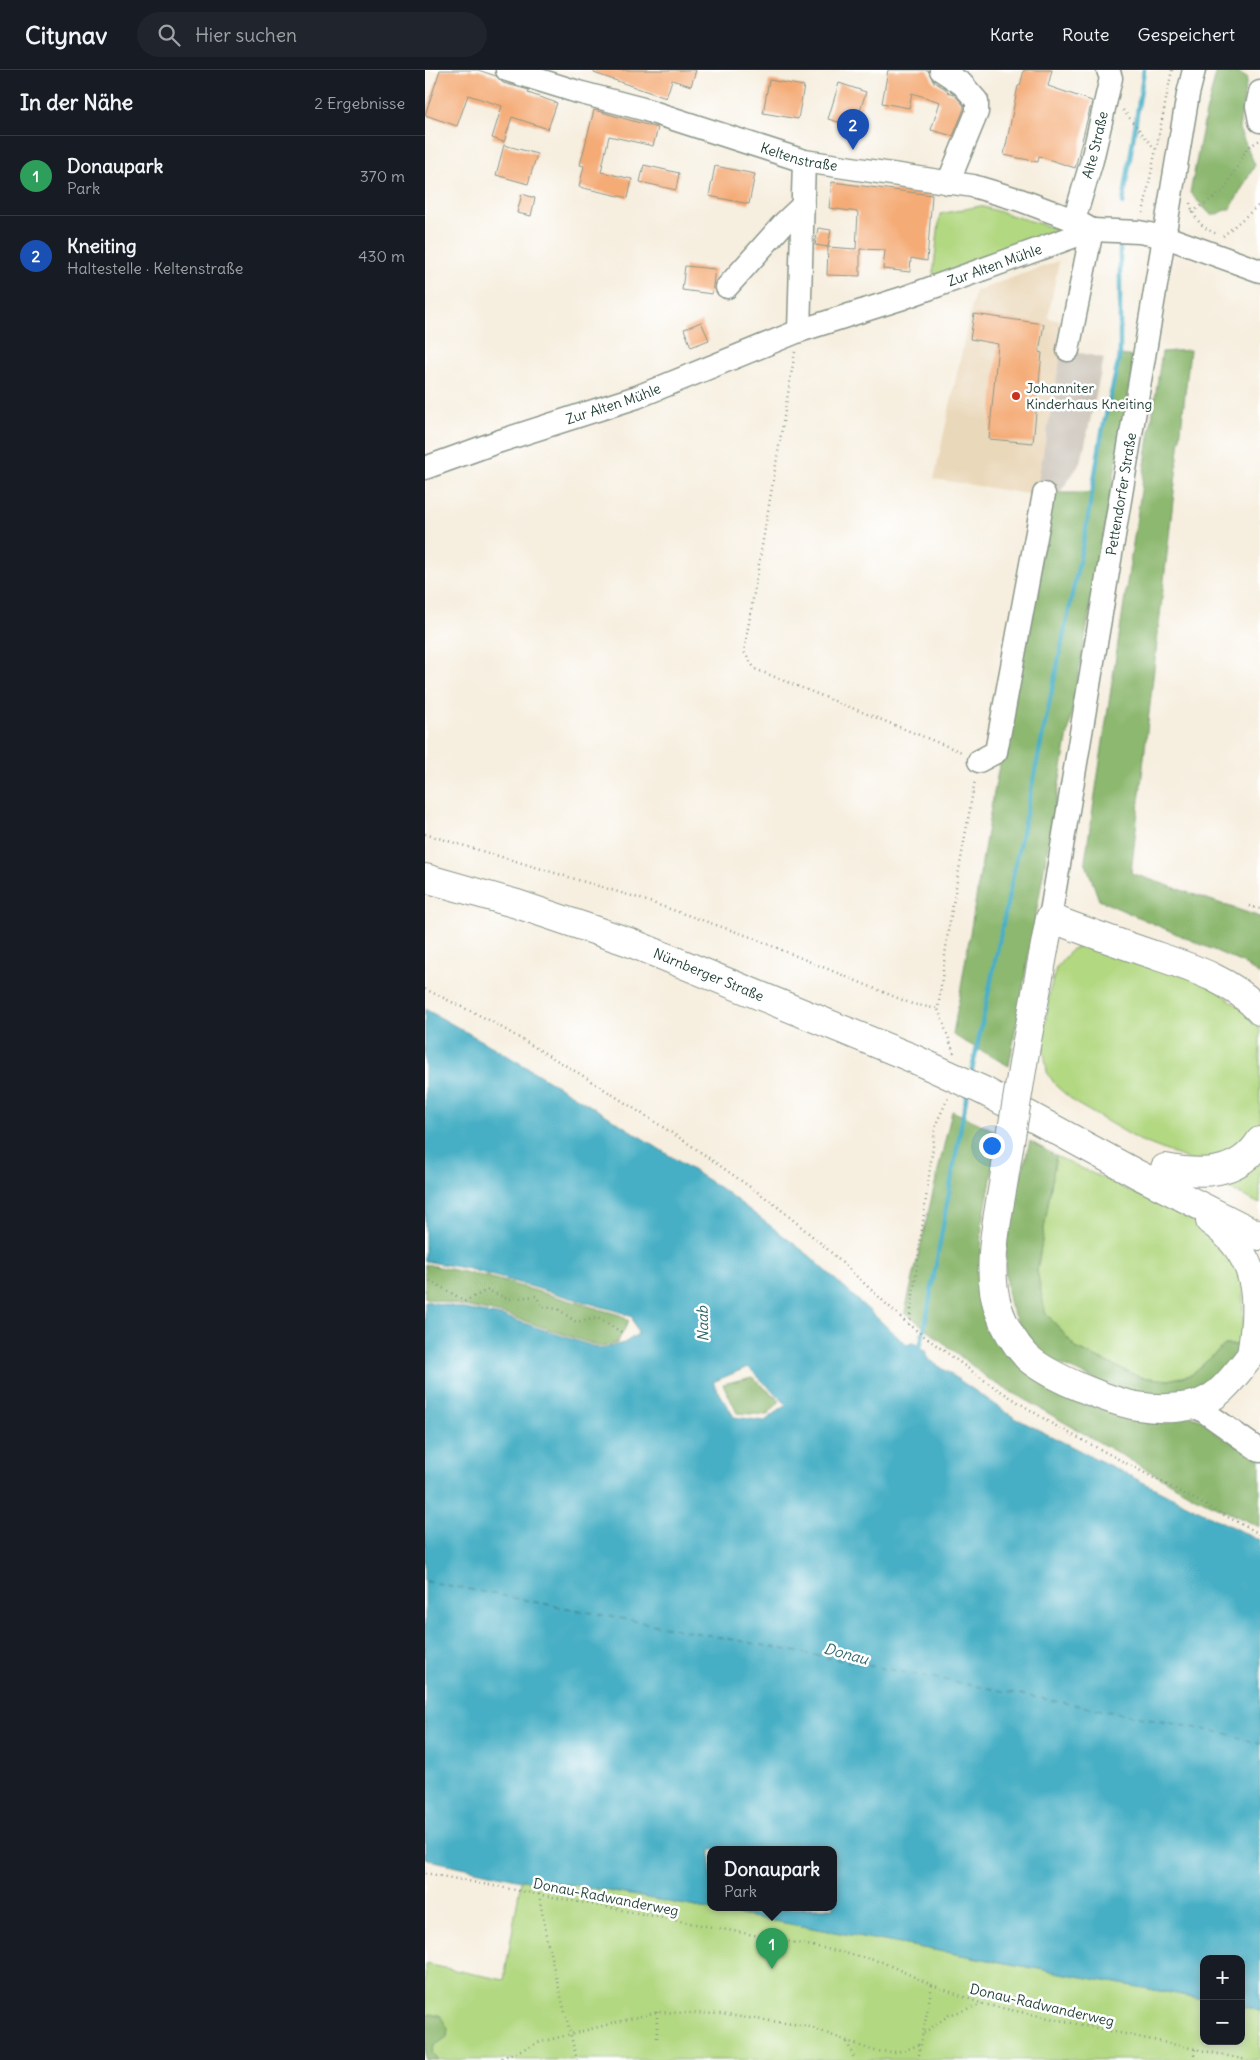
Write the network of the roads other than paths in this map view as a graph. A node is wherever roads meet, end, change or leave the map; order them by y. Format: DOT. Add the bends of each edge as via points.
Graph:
graph roads {
  1 [pos="507,70"];
  2 [pos="941,70"];
  3 [pos="1194,70"];
  4 [pos="1107,81"];
  5 [pos="1260,92"];
  6 [pos="1260,121"];
  7 [pos="804,161"];
  8 [pos="948,183"];
  9 [pos="803,205"];
  10 [pos="1083,225"];
  11 [pos="1166,237"];
  12 [pos="1260,271"];
  13 [pos="727,287"];
  14 [pos="799,331"];
  15 [pos="1068,350"];
  16 [pos="425,468"];
  17 [pos="1044,494"];
  18 [pos="979,761"];
  19 [pos="425,878"];
  20 [pos="1051,918"];
  21 [pos="1260,1011"];
  22 [pos="984,1091"];
  23 [pos="1260,1141"];
  24 [pos="1165,1168"];
  25 [pos="1137,1174"];
  26 [pos="1260,1215"];
  27 [pos="1260,1236"];
  28 [pos="1256,1350"];
  29 [pos="1195,1405"];
  30 [pos="1260,1451"];
  1 -- 7 [label="street, Keltenstraße" via="643,109"];
  2 -- 8 [label="street" via="962,84 977,101 977,112"];
  3 -- 11 [label="street, Pettendorfer Straße"];
  4 -- 10 [label="street, Alte Straße"];
  5 -- 6 [label="street" via="1257,106"];
  7 -- 8 [label="street, Keltenstraße"];
  7 -- 9 [label="street"];
  8 -- 10 [label="street, Keltenstraße" via="973,186"];
  9 -- 13 [label="street" via="754,254"];
  9 -- 14 [label="street"];
  10 -- 11 [label="street, Zur Alten Mühle"];
  10 -- 14 [label="street, Zur Alten Mühle" via="903,298"];
  10 -- 15 [label="street, Alte Straße"];
  11 -- 12 [label="street"];
  11 -- 20 [label="street, Pettendorfer Straße"];
  14 -- 16 [label="street, Zur Alten Mühle" via="637,397"];
  17 -- 18 [label="street" via="996,752"];
  19 -- 22 [label="main road, Nürnberger Straße, bridge" via="517,904 629,942 912,1058"];
  20 -- 21 [label="main road" via="1197,970 1233,987"];
  20 -- 29 [label="main road, bridge" via="1026,1046 992,1269 998,1309 1010,1335 1028,1358 1049,1372 1100,1395 1137,1406"];
  22 -- 24 [label="main road"];
  22 -- 25 [label="main road"];
  23 -- 24 [label="main road" via="1240,1161 1224,1169 1192,1173"];
  24 -- 26 [label="main road"];
  25 -- 27 [label="main road"];
  25 -- 28 [label="main road" via="1218,1226 1241,1250 1257,1287"];
  28 -- 29 [label="main road" via="1227,1385"];
  29 -- 30 [label="street"];
}
